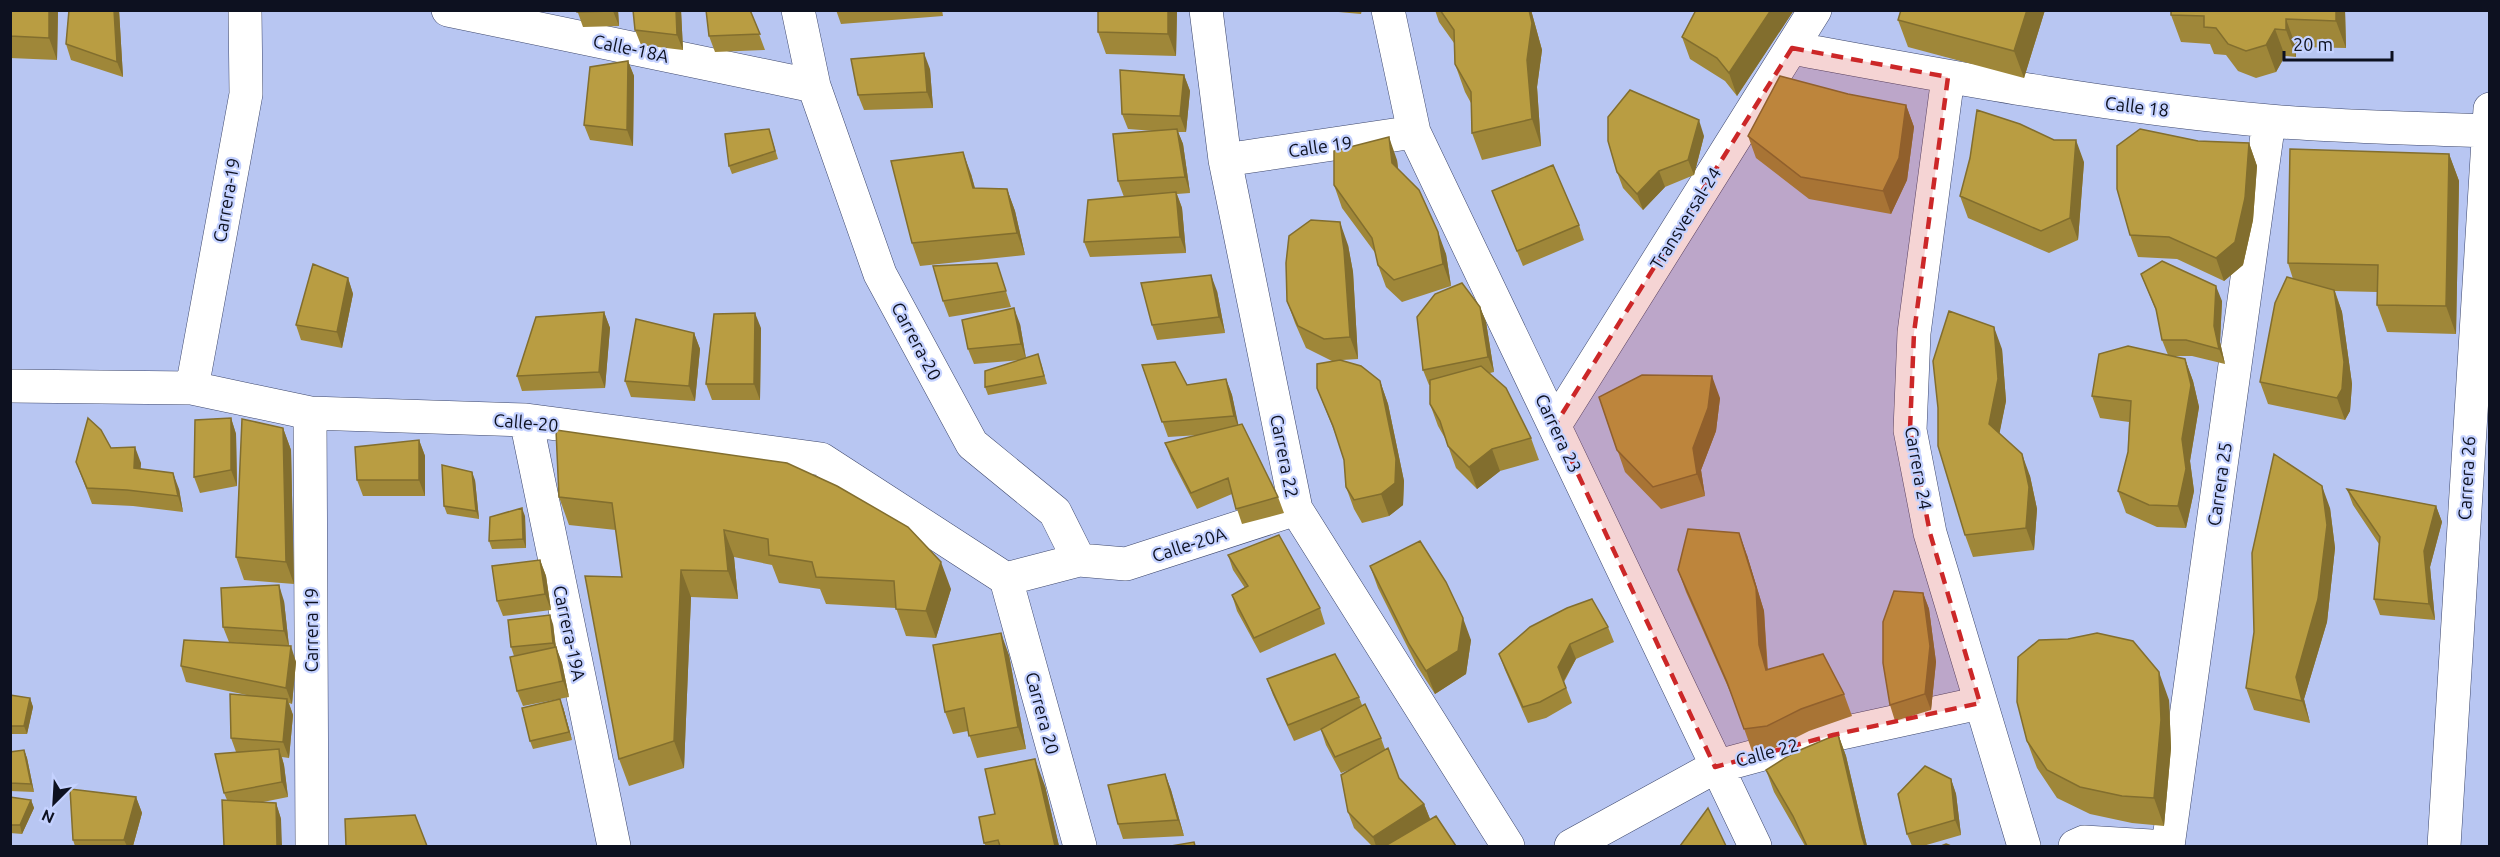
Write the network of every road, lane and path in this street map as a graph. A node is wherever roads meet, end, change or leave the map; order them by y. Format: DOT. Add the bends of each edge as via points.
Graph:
graph roads {
  1 [pos="245,10"];
  2 [pos="448,10"];
  3 [pos="798,10"];
  4 [pos="1206,10"];
  5 [pos="1388,10"];
  6 [pos="1815,10"];
  7 [pos="1792,48"];
  8 [pos="1947,77"];
  9 [pos="814,86"];
  10 [pos="2488,120"];
  11 [pos="2269,121"];
  12 [pos="1414,132"];
  13 [pos="1225,160"];
  14 [pos="10,386"];
  15 [pos="192,388"];
  16 [pos="310,413"];
  17 [pos="526,420"];
  18 [pos="1556,425"];
  19 [pos="2479,430"];
  20 [pos="1296,509"];
  21 [pos="1079,560"];
  22 [pos="1006,579"];
  23 [pos="1980,703"];
  24 [pos="1715,767"];
  25 [pos="312,846"];
  26 [pos="614,846"];
  27 [pos="1080,846"];
  28 [pos="1508,846"];
  29 [pos="1571,846"];
  30 [pos="1755,846"];
  31 [pos="2024,846"];
  32 [pos="2075,846"];
  33 [pos="2151,846"];
  34 [pos="2168,846"];
  35 [pos="2444,846"];
  1 -- 15 [label="street, Carrera-19" via="246,94"];
  2 -- 9 [label="street, Calle-18A"];
  3 -- 9 [label="street, Carrera-20"];
  4 -- 13 [label="street, Carrera 22"];
  5 -- 12 [label="street, Carrera 23"];
  6 -- 7 [label="street, Transversal-24"];
  7 -- 8 [label="street, Calle 18"];
  7 -- 18 [label="street, Transversal-24"];
  8 -- 11 [label="street, Calle 18" via="2108,103"];
  8 -- 23 [label="street, Carrera 24" via="1914,333 1910,430 1930,533"];
  9 -- 21 [label="street, Carrera-20" via="880,274 972,444 1055,512"];
  10 -- 11 [label="street, Calle 18"];
  10 -- 19 [label="street, Carrera 26"];
  11 -- 34 [label="street, Carrera 25"];
  12 -- 13 [label="street, Calle 19"];
  12 -- 18 [label="street, Carrera 23"];
  13 -- 20 [label="street, Carrera 22"];
  14 -- 15 [label="street, Calle-20"];
  15 -- 16 [label="street, Calle-20"];
  16 -- 17 [label="street, Calle-20"];
  16 -- 25 [label="street, Carrera 19"];
  17 -- 22 [label="street, Calle-20" via="821,459"];
  17 -- 26 [label="street, Carrera-19A"];
  18 -- 24 [label="street, Carrera 23"];
  19 -- 35 [label="street, Carrera 26"];
  20 -- 21 [label="street, Calle-20A" via="1126,564"];
  20 -- 28 [label="street, Carrera 22"];
  21 -- 22 [label="street"];
  22 -- 27 [label="street, Carrera 20"];
  23 -- 24 [label="street, Calle 22" via="1833,735"];
  23 -- 31 [label="street, Carrera 24"];
  24 -- 29 [label="street, Calle 22"];
  24 -- 30 [label="street, Carrera 23"];
  32 -- 33 [label="street" via="2084,842"];
}
